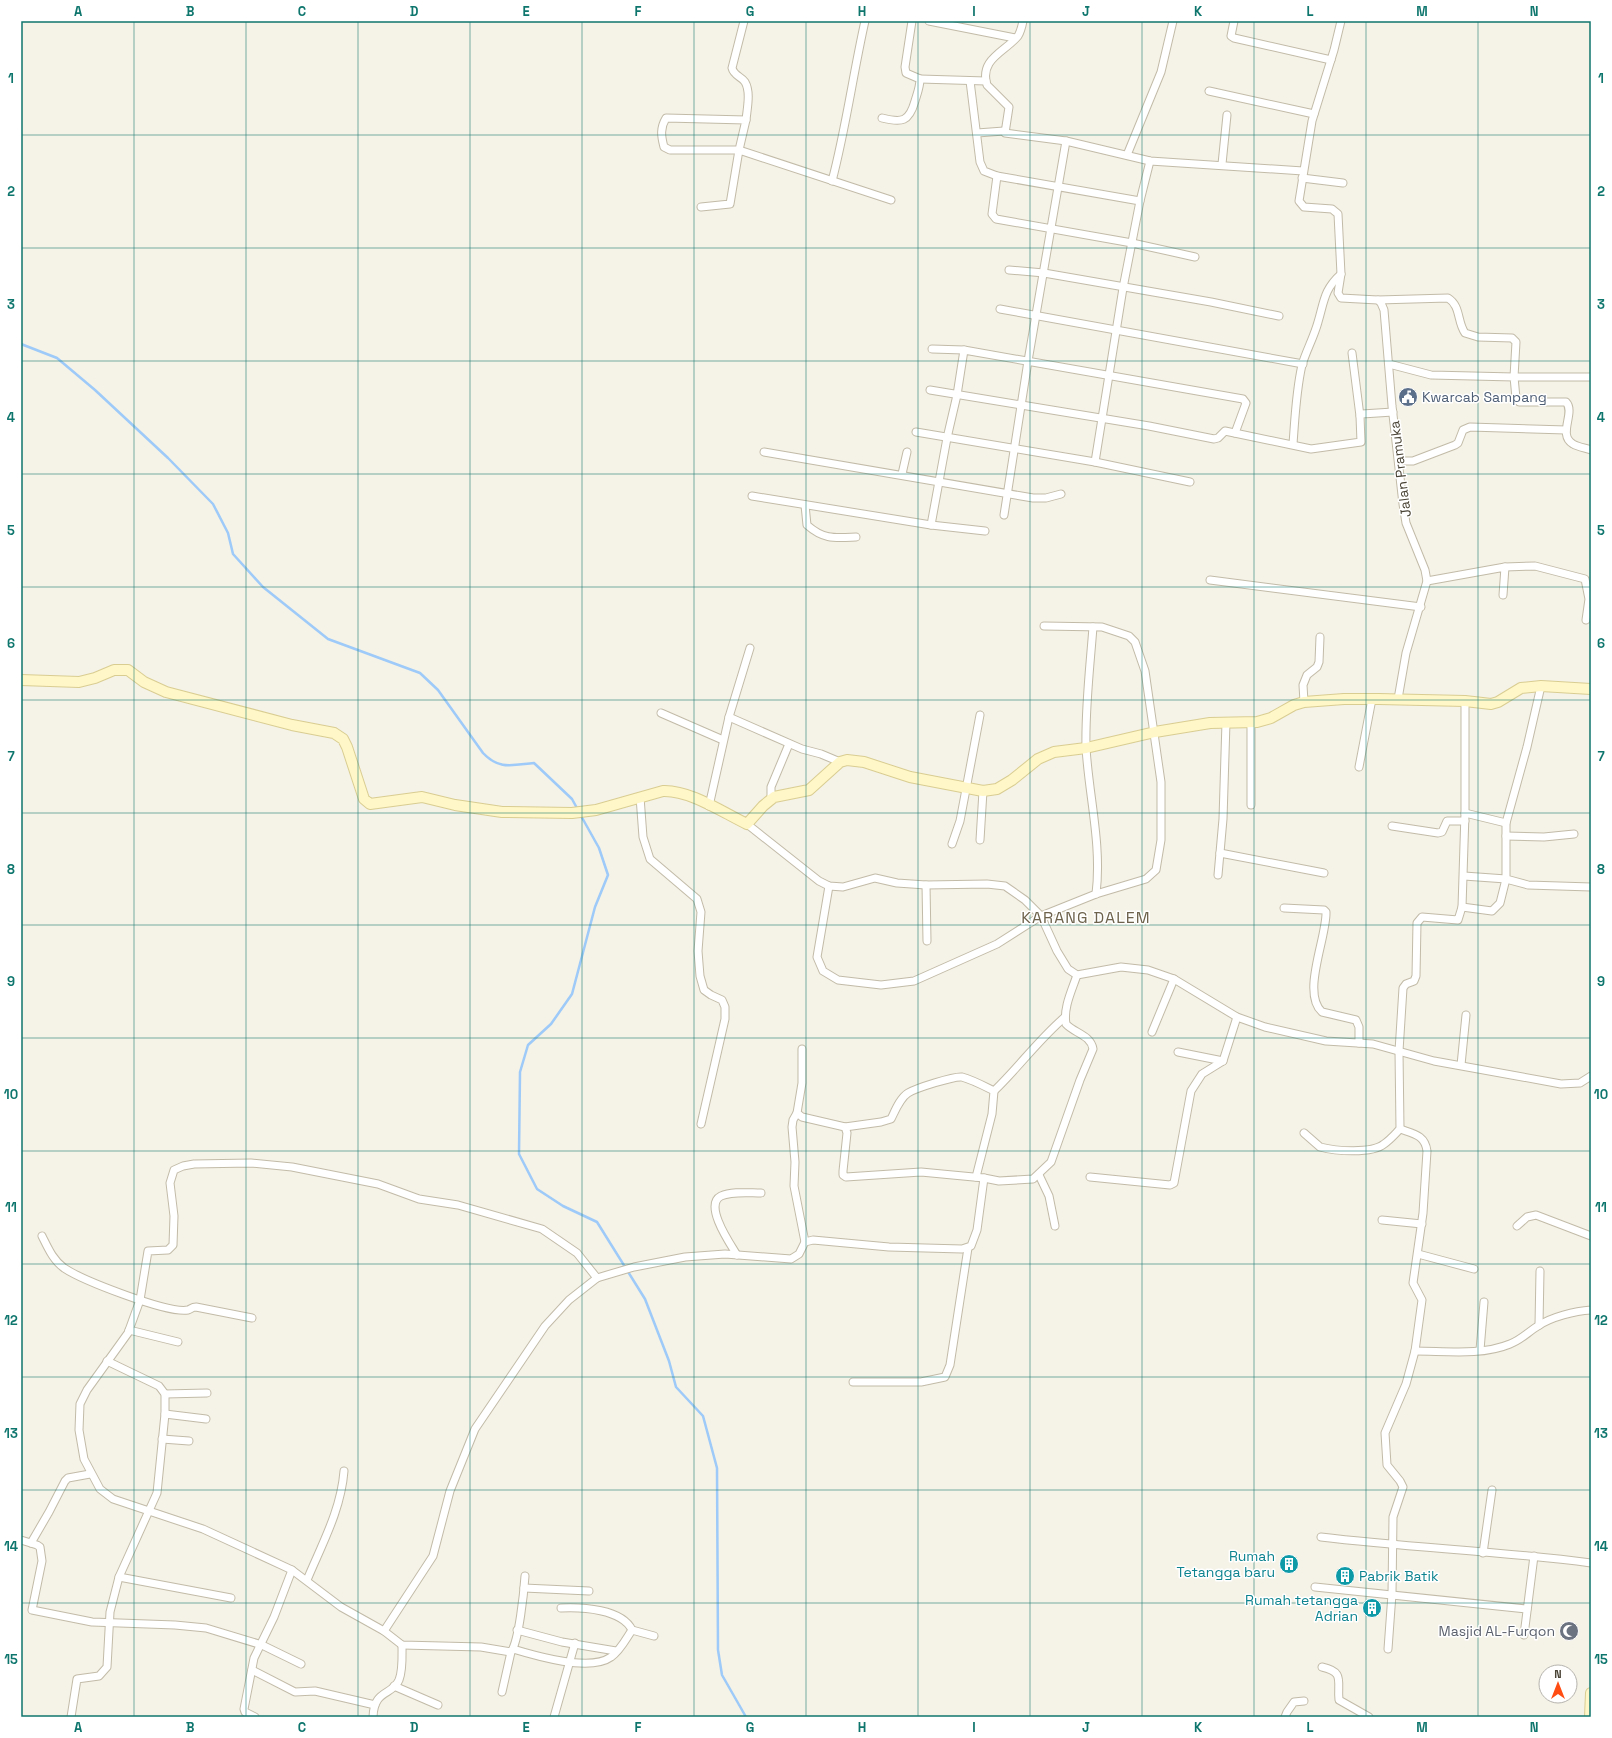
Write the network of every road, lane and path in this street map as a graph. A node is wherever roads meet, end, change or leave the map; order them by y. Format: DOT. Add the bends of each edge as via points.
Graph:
graph roads {
  1 [pos="744,21"];
  2 [pos="865,21"];
  3 [pos="912,21"];
  4 [pos="929,21"];
  5 [pos="1023,21"];
  6 [pos="1173,21"];
  7 [pos="1234,21"];
  8 [pos="1341,21"];
  9 [pos="1015,38"];
  10 [pos="1331,60"];
  11 [pos="920,79"];
  12 [pos="970,81"];
  13 [pos="986,81"];
  14 [pos="1209,92"];
  15 [pos="1314,114"];
  16 [pos="1227,116"];
  17 [pos="882,118"];
  18 [pos="746,120"];
  19 [pos="1004,131"];
  20 [pos="977,133"];
  21 [pos="1066,141"];
  22 [pos="739,150"];
  23 [pos="1128,156"];
  24 [pos="1150,161"];
  25 [pos="1222,164"];
  26 [pos="1303,174"];
  27 [pos="997,176"];
  28 [pos="832,181"];
  29 [pos="1343,183"];
  30 [pos="1058,186"];
  31 [pos="891,200"];
  32 [pos="1140,201"];
  33 [pos="701,208"];
  34 [pos="1051,228"];
  35 [pos="1132,243"];
  36 [pos="1195,257"];
  37 [pos="1009,270"];
  38 [pos="1044,273"];
  39 [pos="1342,274"];
  40 [pos="1123,288"];
  41 [pos="1378,300"];
  42 [pos="1000,309"];
  43 [pos="1279,316"];
  44 [pos="1037,317"];
  45 [pos="1117,330"];
  46 [pos="932,349"];
  47 [pos="964,350"];
  48 [pos="1352,353"];
  49 [pos="1028,361"];
  50 [pos="1302,364"];
  51 [pos="1388,364"];
  52 [pos="1110,374"];
  53 [pos="1514,377"];
  54 [pos="1591,378"];
  55 [pos="930,390"];
  56 [pos="957,395"];
  57 [pos="1020,406"];
  58 [pos="1393,412"];
  59 [pos="1360,416"];
  60 [pos="1101,418"];
  61 [pos="1566,430"];
  62 [pos="916,432"];
  63 [pos="1235,433"];
  64 [pos="947,438"];
  65 [pos="1293,444"];
  66 [pos="1014,448"];
  67 [pos="1591,450"];
  68 [pos="764,452"];
  69 [pos="907,452"];
  70 [pos="1399,461"];
  71 [pos="1095,462"];
  72 [pos="902,474"];
  73 [pos="938,481"];
  74 [pos="1190,482"];
  75 [pos="1008,492"];
  76 [pos="1061,494"];
  77 [pos="752,496"];
  78 [pos="805,505"];
  79 [pos="1004,514"];
  80 [pos="931,525"];
  81 [pos="985,531"];
  82 [pos="856,537"];
  83 [pos="1504,567"];
  84 [pos="1210,580"];
  85 [pos="1427,581"];
  86 [pos="1503,595"];
  87 [pos="1421,606"];
  88 [pos="1586,620"];
  89 [pos="1044,626"];
  90 [pos="1093,627"];
  91 [pos="1320,637"];
  92 [pos="750,648"];
  93 [pos="21,680"];
  94 [pos="1541,686"];
  95 [pos="1591,689"];
  96 [pos="1372,699"];
  97 [pos="1398,700"];
  98 [pos="1465,701"];
  99 [pos="1304,702"];
  100 [pos="661,714"];
  101 [pos="980,715"];
  102 [pos="729,717"];
  103 [pos="1226,722"];
  104 [pos="1251,722"];
  105 [pos="1155,732"];
  106 [pos="723,740"];
  107 [pos="789,744"];
  108 [pos="1086,748"];
  109 [pos="840,762"];
  110 [pos="1359,767"];
  111 [pos="967,789"];
  112 [pos="983,791"];
  113 [pos="640,797"];
  114 [pos="771,799"];
  115 [pos="1251,805"];
  116 [pos="709,806"];
  117 [pos="1465,817"];
  118 [pos="1506,823"];
  119 [pos="747,824"];
  120 [pos="1392,826"];
  121 [pos="1574,834"];
  122 [pos="1506,836"];
  123 [pos="980,840"];
  124 [pos="952,844"];
  125 [pos="1220,853"];
  126 [pos="1324,873"];
  127 [pos="1218,875"];
  128 [pos="1464,876"];
  129 [pos="1506,879"];
  130 [pos="926,885"];
  131 [pos="829,886"];
  132 [pos="1591,887"];
  133 [pos="1096,894"];
  134 [pos="1462,907"];
  135 [pos="1284,908"];
  136 [pos="1041,916"];
  137 [pos="927,941"];
  138 [pos="1077,975"];
  139 [pos="1174,979"];
  140 [pos="1466,1015"];
  141 [pos="1065,1017"];
  142 [pos="1237,1017"];
  143 [pos="1152,1032"];
  144 [pos="1359,1043"];
  145 [pos="802,1049"];
  146 [pos="1399,1050"];
  147 [pos="1178,1052"];
  148 [pos="1223,1060"];
  149 [pos="1461,1065"];
  150 [pos="1591,1076"];
  151 [pos="994,1091"];
  152 [pos="797,1113"];
  153 [pos="701,1124"];
  154 [pos="845,1127"];
  155 [pos="1400,1129"];
  156 [pos="1304,1133"];
  157 [pos="1039,1175"];
  158 [pos="1090,1177"];
  159 [pos="980,1178"];
  160 [pos="761,1193"];
  161 [pos="1382,1220"];
  162 [pos="1422,1224"];
  163 [pos="1055,1226"];
  164 [pos="1517,1226"];
  165 [pos="42,1236"];
  166 [pos="1591,1236"];
  167 [pos="805,1242"];
  168 [pos="968,1248"];
  169 [pos="1418,1254"];
  170 [pos="737,1255"];
  171 [pos="1474,1269"];
  172 [pos="1540,1271"];
  173 [pos="597,1278"];
  174 [pos="140,1300"];
  175 [pos="1484,1302"];
  176 [pos="1591,1310"];
  177 [pos="252,1318"];
  178 [pos="1539,1325"];
  179 [pos="129,1330"];
  180 [pos="178,1342"];
  181 [pos="1480,1350"];
  182 [pos="1415,1351"];
  183 [pos="107,1362"];
  184 [pos="853,1382"];
  185 [pos="207,1393"];
  186 [pos="165,1394"];
  187 [pos="165,1414"];
  188 [pos="206,1419"];
  189 [pos="162,1439"];
  190 [pos="189,1441"];
  191 [pos="344,1471"];
  192 [pos="90,1474"];
  193 [pos="1492,1490"];
  194 [pos="150,1512"];
  195 [pos="1321,1537"];
  196 [pos="21,1540"];
  197 [pos="31,1543"];
  198 [pos="1392,1545"];
  199 [pos="1483,1553"];
  200 [pos="1534,1556"];
  201 [pos="1591,1563"];
  202 [pos="292,1570"];
  203 [pos="525,1576"];
  204 [pos="119,1577"];
  205 [pos="307,1580"];
  206 [pos="1315,1587"];
  207 [pos="524,1588"];
  208 [pos="589,1591"];
  209 [pos="1392,1594"];
  210 [pos="231,1598"];
  211 [pos="561,1608"];
  212 [pos="1527,1609"];
  213 [pos="108,1622"];
  214 [pos="517,1630"];
  215 [pos="632,1630"];
  216 [pos="384,1631"];
  217 [pos="1524,1635"];
  218 [pos="654,1636"];
  219 [pos="262,1644"];
  220 [pos="575,1644"];
  221 [pos="402,1645"];
  222 [pos="1388,1649"];
  223 [pos="512,1650"];
  224 [pos="616,1651"];
  225 [pos="569,1662"];
  226 [pos="301,1664"];
  227 [pos="1322,1668"];
  228 [pos="252,1670"];
  229 [pos="394,1686"];
  230 [pos="502,1692"];
  231 [pos="1591,1693"];
  232 [pos="1304,1701"];
  233 [pos="375,1705"];
  234 [pos="438,1705"];
  235 [pos="71,1717"];
  236 [pos="255,1717"];
  237 [pos="374,1717"];
  238 [pos="554,1717"];
  239 [pos="1285,1717"];
  240 [pos="1369,1717"];
  241 [pos="1590,1717"];
  1 -- 18 [label="street" via="732,68 734,74 745,82 748,91"];
  2 -- 28 [label="street"];
  3 -- 11 [label="street" via="905,67 906,73"];
  4 -- 9 [label="street"];
  5 -- 9 [label="street" via="1021,30"];
  6 -- 23 [label="street" via="1161,72"];
  7 -- 10 [label="street" via="1231,36 1234,38"];
  8 -- 10 [label="street"];
  9 -- 13 [label="street" via="988,64"];
  10 -- 15 [label="street"];
  11 -- 12 [label="street"];
  11 -- 17 [label="street" via="909,117 902,121"];
  12 -- 13 [label="street"];
  12 -- 20 [label="street"];
  13 -- 19 [label="street" via="990,89 1009,107"];
  14 -- 15 [label="street"];
  15 -- 26 [label="street"];
  16 -- 25 [label="street"];
  18 -- 22 [label="street"];
  18 -- 22 [label="street" via="666,118 663,124 661,136 664,147 670,150"];
  19 -- 20 [label="street"];
  19 -- 21 [label="street" via="1008,134"];
  20 -- 27 [label="street" via="980,162 984,171"];
  21 -- 23 [label="street"];
  21 -- 30 [label="street"];
  22 -- 28 [label="street"];
  22 -- 33 [label="street" via="730,204"];
  23 -- 24 [label="street"];
  24 -- 25 [label="street"];
  24 -- 32 [label="street"];
  25 -- 26 [label="street"];
  26 -- 29 [label="street"];
  26 -- 39 [label="street" via="1299,201 1302,206 1332,209 1338,214"];
  27 -- 30 [label="street"];
  27 -- 34 [label="street" via="992,214 996,219"];
  28 -- 31 [label="street"];
  30 -- 32 [label="street"];
  30 -- 34 [label="street"];
  32 -- 35 [label="street"];
  34 -- 35 [label="street"];
  34 -- 38 [label="street"];
  35 -- 36 [label="street"];
  35 -- 40 [label="street"];
  37 -- 38 [label="street"];
  38 -- 40 [label="street"];
  38 -- 44 [label="street"];
  39 -- 41 [label="street" via="1338,293 1341,298"];
  39 -- 50 [label="street" via="1327,291"];
  40 -- 43 [label="street"];
  40 -- 45 [label="street"];
  41 -- 51 [label="street, Jalan Pramuka" via="1384,310"];
  41 -- 53 [label="street" via="1448,298 1457,309 1460,326 1465,333 1478,337 1512,338 1516,342"];
  42 -- 44 [label="street"];
  44 -- 45 [label="street"];
  44 -- 49 [label="street"];
  45 -- 50 [label="street"];
  45 -- 52 [label="street"];
  46 -- 47 [label="street"];
  47 -- 49 [label="street"];
  47 -- 56 [label="street"];
  48 -- 59 [label="street"];
  49 -- 52 [label="street"];
  49 -- 57 [label="street"];
  50 -- 65 [label="street"];
  51 -- 53 [label="street" via="1431,374"];
  51 -- 58 [label="street, Jalan Pramuka"];
  52 -- 60 [label="street"];
  52 -- 63 [label="street" via="1243,399 1246,403 1245,409"];
  53 -- 54 [label="street"];
  53 -- 61 [label="street" via="1516,398 1519,402 1566,402 1570,408"];
  55 -- 56 [label="street"];
  56 -- 57 [label="street"];
  56 -- 64 [label="street"];
  57 -- 60 [label="street"];
  57 -- 66 [label="street"];
  58 -- 59 [label="street"];
  58 -- 70 [label="street, Jalan Pramuka"];
  59 -- 65 [label="street" via="1361,442 1311,449"];
  60 -- 63 [label="street" via="1214,438 1218,438 1225,431"];
  60 -- 71 [label="street"];
  61 -- 67 [label="street" via="1572,444"];
  61 -- 70 [label="street" via="1470,427 1463,430 1455,445 1413,461"];
  62 -- 64 [label="street"];
  63 -- 65 [label="street"];
  64 -- 66 [label="street"];
  64 -- 73 [label="street"];
  66 -- 71 [label="street"];
  66 -- 75 [label="street"];
  68 -- 72 [label="street"];
  69 -- 72 [label="street"];
  70 -- 85 [label="street, Jalan Pramuka" via="1406,523"];
  71 -- 74 [label="street"];
  72 -- 73 [label="street"];
  73 -- 75 [label="street"];
  73 -- 80 [label="street"];
  75 -- 76 [label="street" via="1033,498"];
  75 -- 79 [label="street"];
  77 -- 78 [label="street"];
  78 -- 80 [label="street"];
  78 -- 82 [label="street" via="807,525 817,534 834,538"];
  80 -- 81 [label="street"];
  83 -- 85 [label="street"];
  83 -- 86 [label="street"];
  83 -- 88 [label="street" via="1535,566 1585,578 1588,600"];
  84 -- 87 [label="street"];
  85 -- 87 [label="street, Jalan Pramuka"];
  87 -- 97 [label="street, Jalan Pramuka" via="1406,653"];
  89 -- 90 [label="street"];
  90 -- 105 [label="street" via="1116,630 1135,642 1145,671"];
  90 -- 108 [label="street"];
  91 -- 99 [label="street" via="1319,662 1307,675 1303,685"];
  92 -- 102 [label="street"];
  93 -- 113 [label="street" via="79,682 114,670 128,670 144,682 166,692 292,725 334,733 343,739 364,799 370,804 422,797 502,812 572,813 588,812"];
  94 -- 95 [label="street"];
  94 -- 98 [label="street" via="1521,688 1491,704"];
  94 -- 118 [label="street"];
  96 -- 97 [label="street"];
  96 -- 99 [label="street"];
  96 -- 110 [label="street"];
  97 -- 98 [label="street"];
  98 -- 117 [label="street"];
  99 -- 104 [label="street" via="1271,718"];
  100 -- 106 [label="street"];
  101 -- 111 [label="street"];
  102 -- 106 [label="street"];
  102 -- 107 [label="street"];
  103 -- 104 [label="street"];
  103 -- 105 [label="street"];
  103 -- 125 [label="street"];
  104 -- 115 [label="street"];
  105 -- 108 [label="street"];
  105 -- 133 [label="street" via="1161,782 1161,840 1156,870 1146,880"];
  106 -- 116 [label="street"];
  107 -- 109 [label="street"];
  107 -- 114 [label="street" via="771,787"];
  108 -- 112 [label="street" via="1054,752 1038,759 997,789"];
  108 -- 133 [label="street" via="1097,842"];
  109 -- 111 [label="street" via="864,762 910,777"];
  109 -- 114 [label="street" via="809,790 779,795"];
  111 -- 112 [label="street"];
  111 -- 124 [label="street"];
  112 -- 123 [label="street"];
  113 -- 116 [label="street" via="663,791 678,792 688,794"];
  113 -- 153 [label="street" via="643,837 650,859 697,899 701,912 698,951 700,976 704,990 722,1000 725,1007 722,1033"];
  114 -- 119 [label="street"];
  116 -- 119 [label="street"];
  117 -- 118 [label="street"];
  117 -- 120 [label="street" via="1446,821 1442,832 1438,833"];
  117 -- 128 [label="street"];
  118 -- 122 [label="street"];
  119 -- 131 [label="street" via="819,881"];
  121 -- 122 [label="street" via="1544,837"];
  122 -- 129 [label="street"];
  125 -- 126 [label="street"];
  125 -- 127 [label="street"];
  128 -- 129 [label="street"];
  128 -- 134 [label="street"];
  129 -- 132 [label="street" via="1528,885"];
  129 -- 134 [label="street" via="1500,903 1492,910"];
  130 -- 131 [label="street" via="870,878 848,886"];
  130 -- 136 [label="street" via="1005,886 1025,900"];
  130 -- 137 [label="street"];
  131 -- 136 [label="street" via="817,957 824,971 838,980 882,985 914,981 997,944"];
  133 -- 136 [label="street"];
  134 -- 146 [label="street" via="1458,920 1422,917 1417,922 1416,976 1414,982 1406,984 1403,988"];
  135 -- 144 [label="street" via="1326,912 1314,978 1316,1003 1326,1014 1356,1020 1359,1027"];
  136 -- 138 [label="street" via="1057,951 1068,969"];
  138 -- 139 [label="street" via="1135,967"];
  138 -- 141 [label="street"];
  139 -- 142 [label="street"];
  139 -- 143 [label="street"];
  140 -- 149 [label="street"];
  141 -- 151 [label="street" via="1047,1032 1017,1069"];
  141 -- 157 [label="street" via="1066,1024 1087,1038 1093,1049 1051,1162"];
  142 -- 144 [label="street" via="1309,1038"];
  142 -- 148 [label="street"];
  144 -- 146 [label="street"];
  145 -- 152 [label="street" via="802,1083"];
  146 -- 149 [label="street" via="1434,1061"];
  146 -- 155 [label="street"];
  147 -- 148 [label="street"];
  148 -- 158 [label="street" via="1202,1074 1191,1091 1174,1183 1170,1185"];
  149 -- 150 [label="street" via="1561,1084 1580,1083"];
  151 -- 154 [label="street" via="961,1077 951,1077 908,1093 900,1101 891,1119"];
  151 -- 159 [label="street"];
  152 -- 154 [label="street" via="802,1117"];
  152 -- 167 [label="street" via="792,1127 794,1186"];
  154 -- 159 [label="street" via="842,1171 846,1176 921,1172"];
  155 -- 156 [label="street" via="1384,1144 1365,1150 1320,1148"];
  155 -- 162 [label="street" via="1422,1137 1428,1151"];
  157 -- 159 [label="street" via="1033,1179 1018,1181"];
  157 -- 163 [label="street" via="1049,1196"];
  159 -- 168 [label="street" via="977,1230 974,1242"];
  160 -- 170 [label="street" via="728,1194 716,1201 718,1222"];
  161 -- 162 [label="street"];
  162 -- 169 [label="street"];
  164 -- 166 [label="street" via="1527,1217 1536,1215"];
  165 -- 174 [label="street" via="49,1251 64,1268 88,1281"];
  167 -- 168 [label="street" via="825,1240 889,1247"];
  167 -- 170 [label="street" via="799,1254 791,1259"];
  168 -- 184 [label="street" via="950,1364 945,1377 921,1382"];
  169 -- 171 [label="street"];
  169 -- 182 [label="street" via="1413,1283 1422,1300"];
  170 -- 173 [label="street" via="692,1256 634,1266"];
  172 -- 178 [label="street"];
  173 -- 174 [label="street" via="587,1263 568,1245 542,1229 521,1222 458,1205 419,1199 378,1184 318,1172 251,1162 208,1163 183,1166 171,1175 173,1245 168,1250 148,1251"];
  173 -- 216 [label="street" via="569,1300 545,1326 475,1429 450,1491 433,1556"];
  174 -- 177 [label="street" via="160,1306 187,1310 196,1307"];
  174 -- 179 [label="street"];
  175 -- 181 [label="street"];
  176 -- 178 [label="street"];
  178 -- 181 [label="street" via="1509,1345"];
  179 -- 180 [label="street"];
  179 -- 183 [label="street" via="124,1341"];
  181 -- 182 [label="street"];
  182 -- 198 [label="street" via="1406,1384 1385,1433 1387,1465 1403,1487 1393,1517"];
  183 -- 186 [label="street" via="159,1386"];
  183 -- 192 [label="street" via="86,1390 80,1404 80,1443"];
  185 -- 186 [label="street"];
  186 -- 187 [label="street"];
  187 -- 188 [label="street"];
  187 -- 189 [label="street"];
  189 -- 190 [label="street"];
  189 -- 194 [label="street" via="157,1493"];
  191 -- 205 [label="street" via="337,1509"];
  192 -- 194 [label="street" via="105,1495"];
  192 -- 197 [label="street" via="65,1480"];
  193 -- 199 [label="street"];
  194 -- 202 [label="street" via="203,1529"];
  194 -- 204 [label="street"];
  195 -- 198 [label="street"];
  196 -- 197 [label="street"];
  197 -- 213 [label="street" via="40,1547 42,1561 32,1610 79,1620"];
  198 -- 199 [label="street"];
  198 -- 209 [label="street"];
  199 -- 200 [label="street"];
  200 -- 201 [label="street"];
  200 -- 212 [label="street"];
  202 -- 205 [label="street"];
  202 -- 219 [label="street"];
  203 -- 207 [label="street"];
  204 -- 210 [label="street"];
  204 -- 213 [label="street"];
  205 -- 216 [label="street" via="341,1606"];
  206 -- 209 [label="street"];
  207 -- 208 [label="street"];
  207 -- 214 [label="street"];
  209 -- 212 [label="street"];
  209 -- 222 [label="street"];
  211 -- 215 [label="street" via="584,1607 620,1617"];
  212 -- 217 [label="street"];
  213 -- 219 [label="street" via="206,1628"];
  213 -- 235 [label="street" via="107,1667 99,1676 78,1679"];
  214 -- 220 [label="street"];
  214 -- 223 [label="street"];
  215 -- 218 [label="street"];
  215 -- 224 [label="street"];
  216 -- 221 [label="street"];
  219 -- 226 [label="street"];
  219 -- 228 [label="street" via="254,1658"];
  220 -- 224 [label="street"];
  220 -- 225 [label="street"];
  221 -- 223 [label="street"];
  221 -- 229 [label="street" via="400,1675"];
  223 -- 225 [label="street"];
  223 -- 230 [label="street"];
  224 -- 225 [label="street" via="598,1663"];
  225 -- 238 [label="street"];
  227 -- 240 [label="street" via="1334,1670 1337,1674 1340,1700"];
  228 -- 233 [label="street" via="295,1692 315,1691"];
  228 -- 236 [label="street" via="244,1709"];
  229 -- 233 [label="street" via="382,1695"];
  229 -- 234 [label="street"];
  231 -- 241 [label="street"];
  232 -- 239 [label="street" via="1294,1702"];
  233 -- 237 [label="street"];
}
